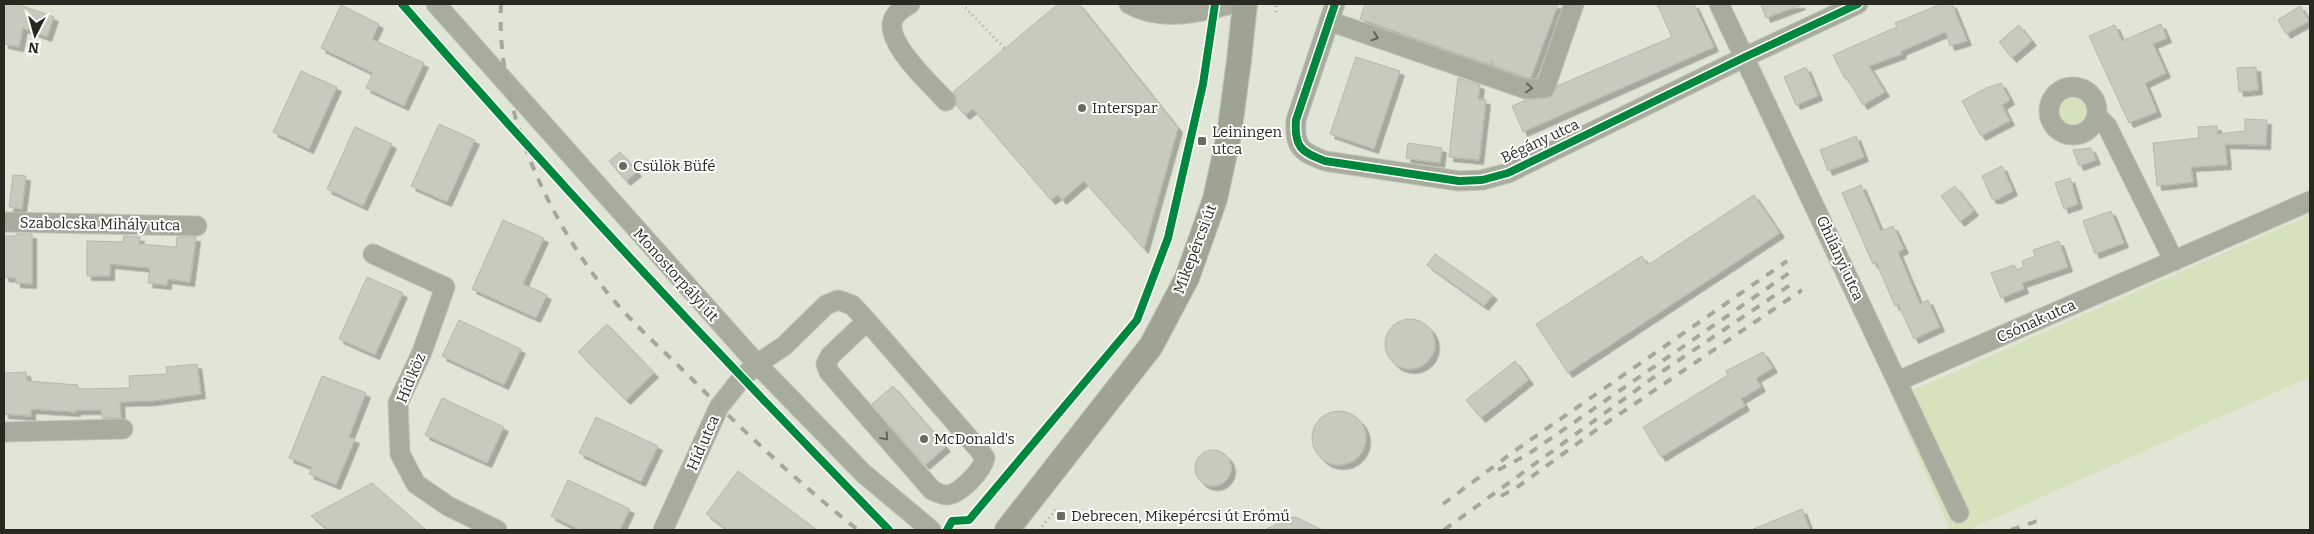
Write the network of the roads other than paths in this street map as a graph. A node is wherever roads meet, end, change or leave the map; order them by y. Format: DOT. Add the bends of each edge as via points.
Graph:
graph roads {
  1 [pos="436,4"];
  2 [pos="910,4"];
  3 [pos="1129,4"];
  4 [pos="1231,4"];
  5 [pos="1244,4"];
  6 [pos="1574,4"];
  7 [pos="1718,4"];
  8 [pos="1858,4"];
  9 [pos="1332,8"];
  10 [pos="1745,56"];
  11 [pos="946,101"];
  12 [pos="2097,116"];
  13 [pos="2307,203"];
  14 [pos="4,222"];
  15 [pos="197,226"];
  16 [pos="373,254"];
  17 [pos="2174,261"];
  18 [pos="866,321"];
  19 [pos="757,364"];
  20 [pos="1898,381"];
  21 [pos="122,428"];
  22 [pos="4,432"];
  23 [pos="1959,513"];
  24 [pos="497,530"];
  25 [pos="663,530"];
  26 [pos="931,530"];
  27 [pos="1007,530"];
  1 -- 19 [label="street, Monostorpályi út"];
  2 -- 11 [label="street" via="894,17 892,26 896,46"];
  3 -- 4 [label="street" via="1150,13 1171,15"];
  5 -- 27 [label="main road, Mikepércsi út" via="1229,135 1215,199 1187,278 1151,346"];
  9 -- 6 [label="street, one-way" via="1526,89 1545,88"];
  7 -- 10 [label="street, Ghilányi utca"];
  8 -- 10 [label="street, Bégány utca"];
  9 -- 10 [label="street, Bégány utca" via="1296,120 1298,146 1306,154 1325,161 1459,181 1482,180 1508,173"];
  10 -- 20 [label="street, Ghilányi utca"];
  12 -- 17 [label="street" via="2107,126"];
  13 -- 17 [label="street, Csónak utca"];
  14 -- 15 [label="street, Szabolcska Mihály utca"];
  16 -- 24 [label="street, Híd köz" via="445,287 422,352 398,403 400,454 416,484 448,506"];
  17 -- 20 [label="street, Csónak utca"];
  18 -- 18 [label="street, one-way" via="826,364 830,372 932,490 946,495 955,493 980,471 984,458 981,452"];
  18 -- 19 [label="street, Híd utca" via="852,304 838,300 826,305 784,346"];
  19 -- 25 [label="street, Híd utca" via="719,406"];
  19 -- 26 [label="street, Monostorpályi út" via="863,473"];
  20 -- 23 [label="street, Ghilányi utca"];
  21 -- 22 [label="street"];
}
